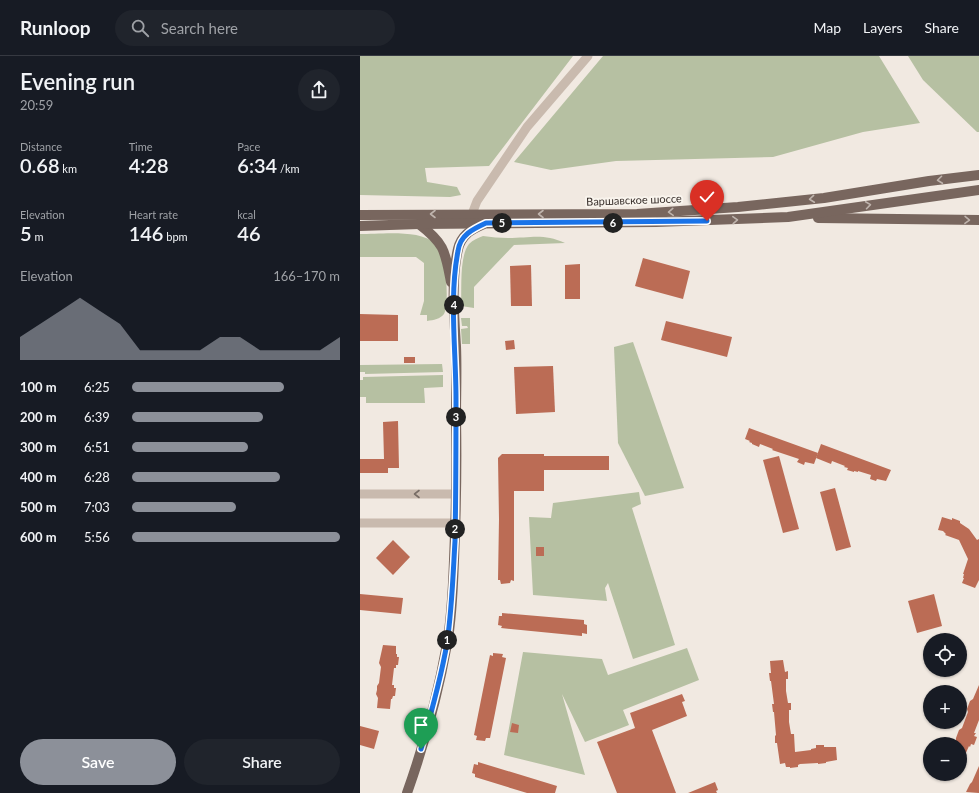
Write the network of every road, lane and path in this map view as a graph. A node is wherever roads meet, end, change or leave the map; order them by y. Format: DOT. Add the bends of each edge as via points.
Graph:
graph roads {
  1 [pos="588,56"];
  2 [pos="979,175"];
  3 [pos="979,190"];
  4 [pos="472,214"];
  5 [pos="360,215"];
  6 [pos="788,217"];
  7 [pos="979,220"];
  8 [pos="486,223"];
  9 [pos="419,224"];
  10 [pos="360,226"];
  11 [pos="454,298"];
  12 [pos="360,494"];
  13 [pos="456,494"];
  14 [pos="360,523"];
  15 [pos="455,523"];
  16 [pos="407,793"];
  1 -- 4 [label="street" via="527,127 477,201"];
  2 -- 4 [label="main road, Варшавское шоссе, one-way" via="824,198 675,212"];
  6 -- 3 [label="main road, Варшавское шоссе, one-way"];
  4 -- 5 [label="main road, Варшавское шоссе, one-way"];
  6 -- 7 [label="main road, one-way"];
  8 -- 6 [label="main road, Варшавское шоссе, one-way" via="656,222"];
  8 -- 9 [label="main road, Варшавское шоссе"];
  8 -- 11 [label="main road" via="472,229 460,242"];
  9 -- 10 [label="main road, Варшавское шоссе"];
  9 -- 11 [label="main road" via="433,234 442,246"];
  11 -- 13 [label="main road"];
  13 -- 12 [label="street, one-way"];
  13 -- 15 [label="main road"];
  14 -- 15 [label="street"];
  15 -- 16 [label="main road" via="452,601 447,644 435,700"];
}
